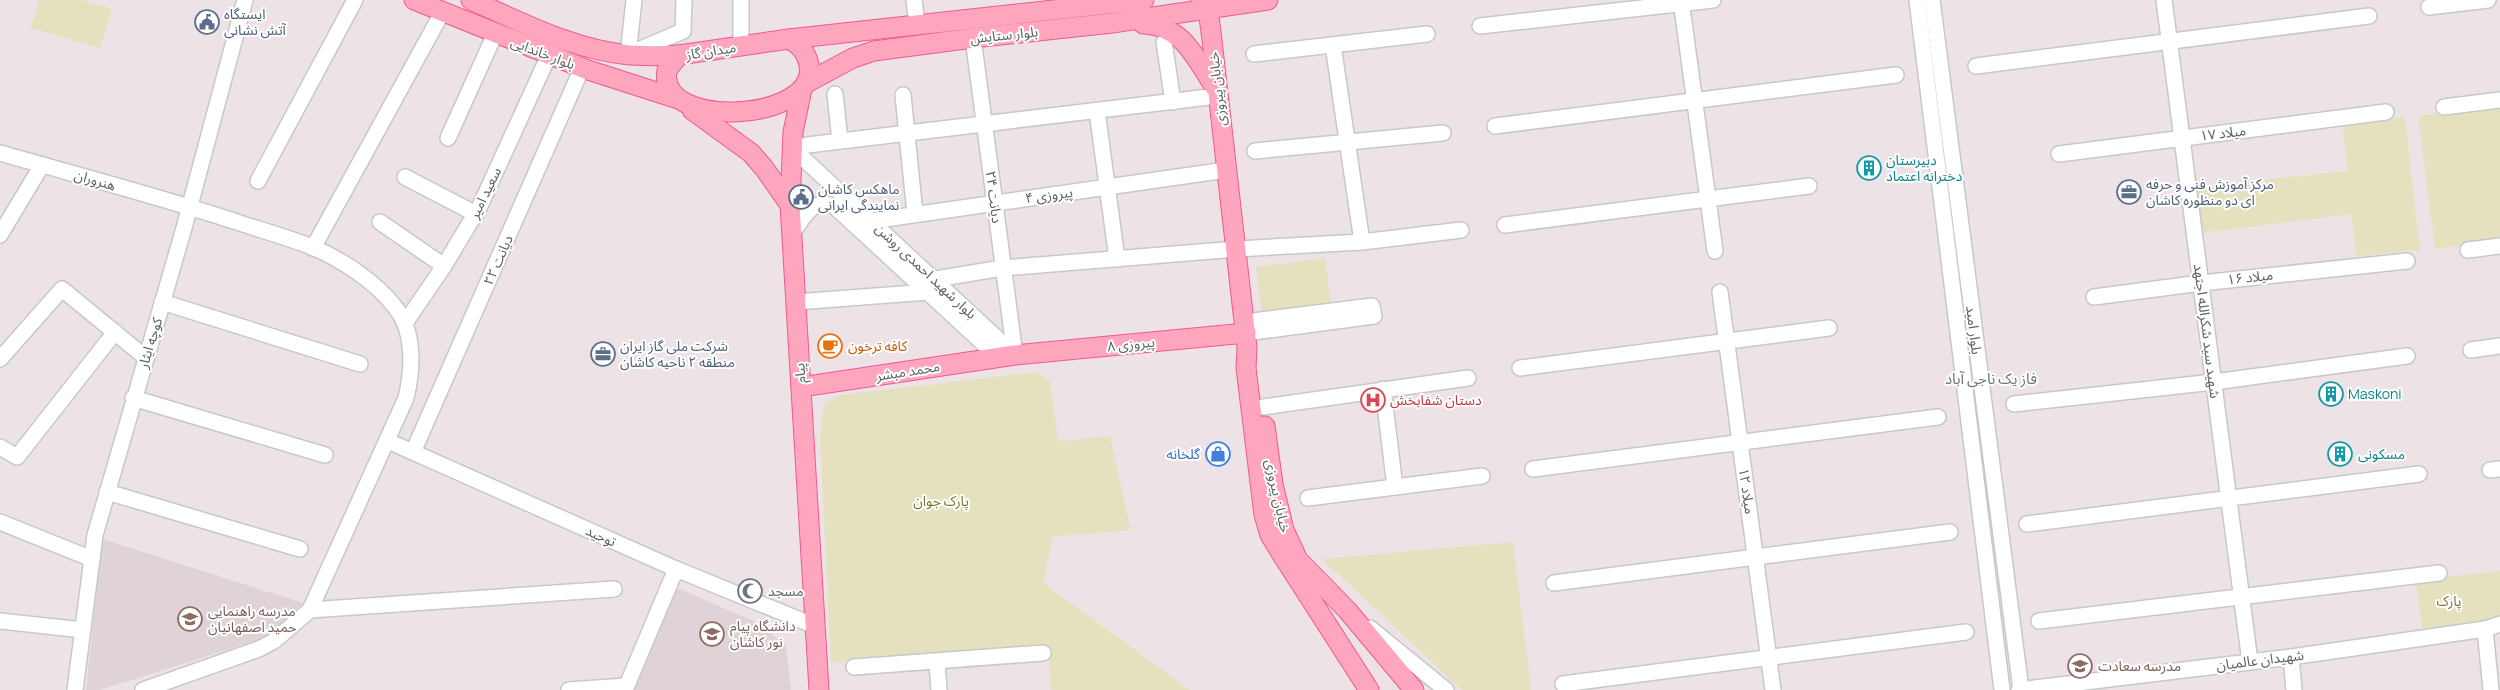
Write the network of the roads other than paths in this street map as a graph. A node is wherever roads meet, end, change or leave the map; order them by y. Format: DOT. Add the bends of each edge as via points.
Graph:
graph roads {
  1 [pos="245,0"];
  2 [pos="355,0"];
  3 [pos="414,0"];
  4 [pos="471,0"];
  5 [pos="634,0"];
  6 [pos="684,0"];
  7 [pos="741,0"];
  8 [pos="914,0"];
  9 [pos="1144,0"];
  10 [pos="1268,0"];
  11 [pos="1713,0"];
  12 [pos="1917,0"];
  13 [pos="1932,0"];
  14 [pos="2164,0"];
  15 [pos="2488,0"];
  16 [pos="1119,1"];
  17 [pos="1094,2"];
  18 [pos="1682,2"];
  19 [pos="1207,3"];
  20 [pos="2429,7"];
  21 [pos="443,12"];
  22 [pos="1020,13"];
  23 [pos="2368,16"];
  24 [pos="1112,23"];
  25 [pos="917,24"];
  26 [pos="1480,26"];
  27 [pos="1023,33"];
  28 [pos="495,34"];
  29 [pos="1427,34"];
  30 [pos="973,38"];
  31 [pos="789,39"];
  32 [pos="1164,42"];
  33 [pos="2169,43"];
  34 [pos="1333,45"];
  35 [pos="741,46"];
  36 [pos="1254,54"];
  37 [pos="549,55"];
  38 [pos="628,55"];
  39 [pos="679,55"];
  40 [pos="1976,66"];
  41 [pos="582,68"];
  42 [pos="1896,75"];
  43 [pos="805,86"];
  44 [pos="1216,92"];
  45 [pos="836,94"];
  46 [pos="903,95"];
  47 [pos="1695,100"];
  48 [pos="2500,100"];
  49 [pos="679,101"];
  50 [pos="1173,102"];
  51 [pos="2444,107"];
  52 [pos="1097,111"];
  53 [pos="2386,112"];
  54 [pos="984,124"];
  55 [pos="1495,126"];
  56 [pos="907,133"];
  57 [pos="1443,133"];
  58 [pos="448,138"];
  59 [pos="2182,138"];
  60 [pos="840,141"];
  61 [pos="1347,142"];
  62 [pos="791,147"];
  63 [pos="1255,151"];
  64 [pos="2059,154"];
  65 [pos="2,157"];
  66 [pos="42,165"];
  67 [pos="1226,170"];
  68 [pos="405,177"];
  69 [pos="258,181"];
  70 [pos="1108,186"];
  71 [pos="1809,186"];
  72 [pos="1708,199"];
  73 [pos="995,203"];
  74 [pos="790,205"];
  75 [pos="190,207"];
  76 [pos="1958,207"];
  77 [pos="1943,210"];
  78 [pos="476,214"];
  79 [pos="915,214"];
  80 [pos="380,222"];
  81 [pos="872,222"];
  82 [pos="1506,225"];
  83 [pos="1461,230"];
  84 [pos="0,234"];
  85 [pos="791,235"];
  86 [pos="1362,242"];
  87 [pos="2500,246"];
  88 [pos="314,248"];
  89 [pos="1236,248"];
  90 [pos="2468,250"];
  91 [pos="1715,251"];
  92 [pos="1117,259"];
  93 [pos="904,261"];
  94 [pos="2407,261"];
  95 [pos="444,266"];
  96 [pos="1002,268"];
  97 [pos="1966,270"];
  98 [pos="1950,272"];
  99 [pos="2201,283"];
  100 [pos="932,286"];
  101 [pos="1720,292"];
  102 [pos="2094,298"];
  103 [pos="162,302"];
  104 [pos="796,302"];
  105 [pos="1373,311"];
  106 [pos="405,323"];
  107 [pos="1829,328"];
  108 [pos="115,332"];
  109 [pos="1246,334"];
  110 [pos="1727,341"];
  111 [pos="2500,346"];
  112 [pos="2471,350"];
  113 [pos="1007,356"];
  114 [pos="2407,356"];
  115 [pos="0,358"];
  116 [pos="146,358"];
  117 [pos="360,364"];
  118 [pos="1520,368"];
  119 [pos="1468,378"];
  120 [pos="2214,382"];
  121 [pos="801,387"];
  122 [pos="1384,389"];
  123 [pos="134,398"];
  124 [pos="2014,404"];
  125 [pos="1263,407"];
  126 [pos="1938,417"];
  127 [pos="388,441"];
  128 [pos="1740,442"];
  129 [pos="0,447"];
  130 [pos="413,452"];
  131 [pos="325,455"];
  132 [pos="1533,469"];
  133 [pos="2419,474"];
  134 [pos="1482,476"];
  135 [pos="1395,487"];
  136 [pos="107,492"];
  137 [pos="1308,498"];
  138 [pos="2229,498"];
  139 [pos="0,522"];
  140 [pos="2027,524"];
  141 [pos="1950,532"];
  142 [pos="300,549"];
  143 [pos="1755,557"];
  144 [pos="92,559"];
  145 [pos="676,569"];
  146 [pos="2439,573"];
  147 [pos="1554,584"];
  148 [pos="614,590"];
  149 [pos="2242,596"];
  150 [pos="310,610"];
  151 [pos="1347,610"];
  152 [pos="2039,621"];
  153 [pos="0,622"];
  154 [pos="2500,624"];
  155 [pos="816,626"];
  156 [pos="2485,629"];
  157 [pos="83,630"];
  158 [pos="1966,632"];
  159 [pos="1043,653"];
  160 [pos="2291,657"];
  161 [pos="1769,658"];
  162 [pos="937,662"];
  163 [pos="2250,662"];
  164 [pos="854,667"];
  165 [pos="1563,684"];
  166 [pos="2096,686"];
  167 [pos="625,688"];
  168 [pos="75,690"];
  169 [pos="143,690"];
  170 [pos="569,690"];
  171 [pos="819,690"];
  172 [pos="940,690"];
  173 [pos="1369,690"];
  174 [pos="1414,690"];
  175 [pos="1446,690"];
  176 [pos="1773,690"];
  177 [pos="2002,690"];
  178 [pos="2020,690"];
  179 [pos="2294,690"];
  180 [pos="2491,690"];
  1 -- 75 [label="street, کوچه ایثار"];
  2 -- 69 [label="street"];
  3 -- 21 [label="main road, بلوار خاندایی"];
  4 -- 38 [label="main road, بلوار خاندایی" via="564,40"];
  5 -- 38 [label="street"];
  6 -- 38 [label="street" via="683,31"];
  7 -- 35 [label="street"];
  8 -- 25 [label="street"];
  9 -- 16 [label="main road, بلوار ستایش"];
  10 -- 19 [label="main road, بلوار ستایش"];
  11 -- 18 [label="street"];
  12 -- 77 [label="street, بلوار امید"];
  13 -- 76 [label="street, بلوار امید"];
  14 -- 33 [label="street, شهید سید شکرالله اجتهد"];
  15 -- 20 [label="street"];
  16 -- 17 [label="main road, بلوار ستایش"];
  17 -- 22 [label="main road, بلوار ستایش"];
  18 -- 26 [label="street"];
  18 -- 47 [label="street"];
  19 -- 24 [label="main road, بلوار ستایش"];
  19 -- 44 [label="main road, خیابان پیروزی"];
  21 -- 28 [label="main road, بلوار خاندایی"];
  21 -- 88 [label="street"];
  22 -- 25 [label="main road, بلوار ستایش"];
  22 -- 27 [label="main road"];
  23 -- 33 [label="street"];
  24 -- 27 [label="main road, بلوار ستایش"];
  24 -- 44 [label="main road" via="1152,24 1178,34"];
  25 -- 31 [label="main road, بلوار ستایش"];
  27 -- 30 [label="main road, بلوار ستایش"];
  28 -- 37 [label="main road, بلوار خاندایی"];
  28 -- 58 [label="street"];
  29 -- 34 [label="street"];
  30 -- 43 [label="main road, بلوار ستایش" via="874,51 853,58"];
  30 -- 54 [label="street, دیانت ۲۴"];
  31 -- 35 [label="main road, میدان گاز"];
  31 -- 43 [label="main road" via="800,47 810,67"];
  32 -- 50 [label="street"];
  33 -- 40 [label="street"];
  33 -- 59 [label="street, شهید سید شکرالله اجتهد"];
  34 -- 36 [label="street"];
  34 -- 61 [label="street"];
  35 -- 39 [label="main road, میدان گاز"];
  37 -- 41 [label="main road, بلوار خاندایی"];
  37 -- 78 [label="street, سعید امیر"];
  38 -- 39 [label="main road, بلوار خاندایی"];
  39 -- 49 [label="main road, میدان گاز" via="670,64 666,76 668,89"];
  41 -- 49 [label="main road, بلوار خاندایی"];
  41 -- 130 [label="street, دیانت ۲۲"];
  42 -- 47 [label="street"];
  43 -- 49 [label="main road" via="773,106 753,110 713,110"];
  43 -- 62 [label="main road, پیام"];
  44 -- 50 [label="street"];
  44 -- 67 [label="main road, خیابان پیروزی"];
  45 -- 60 [label="street"];
  46 -- 56 [label="street"];
  47 -- 55 [label="street"];
  47 -- 72 [label="street"];
  48 -- 51 [label="street"];
  49 -- 74 [label="main road" via="751,153"];
  50 -- 52 [label="street"];
  52 -- 54 [label="street"];
  52 -- 70 [label="street"];
  53 -- 59 [label="street, میلاد ۱۷"];
  54 -- 56 [label="street"];
  54 -- 73 [label="street, دیانت ۲۴"];
  56 -- 60 [label="street"];
  56 -- 79 [label="street"];
  57 -- 61 [label="street"];
  59 -- 64 [label="street, میلاد ۱۷"];
  59 -- 99 [label="street, شهید سید شکرالله اجتهد"];
  60 -- 62 [label="street"];
  61 -- 63 [label="street"];
  61 -- 86 [label="street"];
  62 -- 74 [label="main road, پیام"];
  62 -- 81 [label="street, بلوار شهید احمدی روشن"];
  65 -- 66 [label="street, هنروران"];
  66 -- 75 [label="street, هنروران"];
  66 -- 84 [label="street"];
  67 -- 70 [label="street, پیروزی ۴"];
  67 -- 89 [label="main road, خیابان پیروزی"];
  68 -- 78 [label="street"];
  70 -- 73 [label="street, پیروزی ۴"];
  70 -- 92 [label="street"];
  71 -- 72 [label="street"];
  72 -- 82 [label="street"];
  72 -- 91 [label="street"];
  73 -- 79 [label="street, پیروزی ۴"];
  73 -- 96 [label="street, دیانت ۲۴"];
  74 -- 85 [label="main road, پیام"];
  75 -- 88 [label="street, هنروران"];
  75 -- 103 [label="street, کوچه ایثار"];
  76 -- 77 [label="street"];
  76 -- 97 [label="street, بلوار امید"];
  77 -- 98 [label="street, بلوار امید"];
  78 -- 95 [label="street, سعید امیر"];
  79 -- 81 [label="street, پیروزی ۴"];
  80 -- 95 [label="street"];
  81 -- 93 [label="street, بلوار شهید احمدی روشن"];
  83 -- 86 [label="street"];
  85 -- 93 [label="street, بلوار شهید احمدی روشن" via="812,206 828,204"];
  85 -- 104 [label="main road, پیام"];
  86 -- 89 [label="street"];
  87 -- 90 [label="street"];
  88 -- 106 [label="street, هنروران" via="352,270 382,293 396,307"];
  89 -- 92 [label="street"];
  89 -- 109 [label="main road, خیابان پیروزی"];
  92 -- 96 [label="street"];
  93 -- 100 [label="street, بلوار شهید احمدی روشن"];
  94 -- 99 [label="street, میلاد ۱۶"];
  95 -- 106 [label="street, سعید امیر"];
  96 -- 100 [label="street"];
  96 -- 113 [label="street, دیانت ۲۴"];
  97 -- 98 [label="street"];
  97 -- 178 [label="street, بلوار امید"];
  98 -- 177 [label="street, بلوار امید"];
  99 -- 102 [label="street, میلاد ۱۶"];
  99 -- 120 [label="street, شهید سید شکرالله اجتهد"];
  100 -- 104 [label="street"];
  100 -- 113 [label="street, بلوار شهید احمدی روشن"];
  101 -- 110 [label="street, میلاد ۱۲"];
  103 -- 116 [label="street, کوچه ایثار"];
  103 -- 117 [label="street"];
  104 -- 121 [label="main road, پیام"];
  105 -- 109 [label="street"];
  106 -- 127 [label="street" via="410,381"];
  107 -- 110 [label="street"];
  108 -- 115 [label="street" via="62,289"];
  108 -- 116 [label="street"];
  108 -- 129 [label="street" via="17,457"];
  109 -- 113 [label="main road, پیروزی ۸"];
  109 -- 125 [label="main road, خیابان پیروزی" via="1256,364"];
  109 -- 173 [label="main road, خیابان پیروزی" via="1250,406 1264,515 1270,535"];
  110 -- 118 [label="street"];
  110 -- 128 [label="street, میلاد ۱۲"];
  111 -- 112 [label="street"];
  113 -- 121 [label="main road, محمد مبشر"];
  114 -- 120 [label="street"];
  116 -- 123 [label="street, کوچه ایثار"];
  119 -- 122 [label="street"];
  120 -- 124 [label="street"];
  120 -- 138 [label="street, شهید سید شکرالله اجتهد"];
  121 -- 155 [label="main road, پیام"];
  122 -- 125 [label="street"];
  122 -- 135 [label="street"];
  123 -- 131 [label="street"];
  123 -- 136 [label="street, کوچه ایثار"];
  125 -- 151 [label="main road, خیابان پیروزی" via="1274,484 1288,542 1298,560"];
  126 -- 128 [label="street"];
  127 -- 130 [label="street, توحید"];
  127 -- 150 [label="street"];
  128 -- 132 [label="street"];
  128 -- 143 [label="street, میلاد ۱۲"];
  130 -- 145 [label="street, توحید"];
  133 -- 138 [label="street"];
  134 -- 135 [label="street"];
  135 -- 137 [label="street"];
  136 -- 142 [label="street"];
  136 -- 144 [label="street, کوچه ایثار" via="95,534"];
  138 -- 140 [label="street"];
  138 -- 149 [label="street, شهید سید شکرالله اجتهد"];
  139 -- 144 [label="street"];
  141 -- 143 [label="street"];
  143 -- 147 [label="street"];
  143 -- 161 [label="street, میلاد ۱۲"];
  144 -- 157 [label="street, کوچه ایثار"];
  145 -- 155 [label="street, توحید"];
  145 -- 167 [label="street"];
  146 -- 149 [label="street"];
  148 -- 150 [label="street"];
  149 -- 152 [label="street"];
  149 -- 163 [label="street, شهید سید شکرالله اجتهد"];
  150 -- 169 [label="street" via="274,641 258,649"];
  151 -- 174 [label="main road, خیابان پیروزی"];
  151 -- 175 [label="street"];
  153 -- 157 [label="street"];
  154 -- 156 [label="street, شهیدان عالمیان"];
  155 -- 171 [label="main road, پیام"];
  156 -- 160 [label="street, شهیدان عالمیان"];
  156 -- 180 [label="street"];
  157 -- 168 [label="street, کوچه ایثار"];
  158 -- 161 [label="street"];
  159 -- 162 [label="street"];
  160 -- 163 [label="street, شهیدان عالمیان"];
  160 -- 179 [label="street"];
  161 -- 165 [label="street"];
  161 -- 176 [label="street, میلاد ۱۲"];
  162 -- 164 [label="street"];
  162 -- 172 [label="street"];
  163 -- 166 [label="street, شهیدان عالمیان"];
  166 -- 178 [label="street, شهیدان عالمیان"];
  167 -- 170 [label="street"];
}
